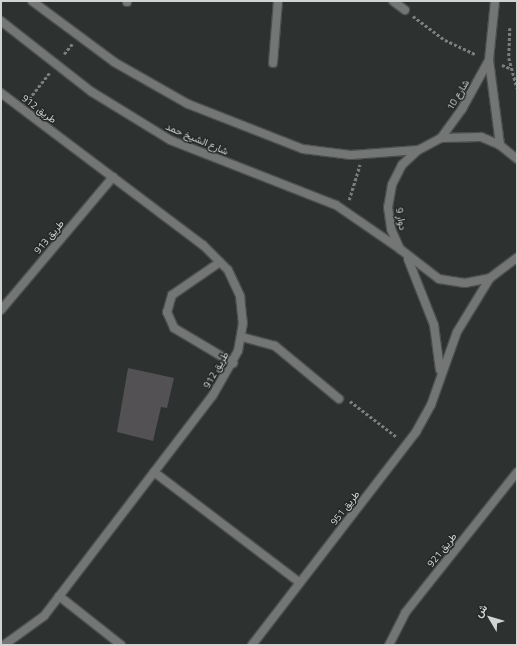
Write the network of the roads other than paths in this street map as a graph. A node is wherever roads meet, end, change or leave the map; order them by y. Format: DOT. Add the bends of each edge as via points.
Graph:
graph roads {
  1 [pos="32,1"];
  2 [pos="278,1"];
  3 [pos="393,1"];
  4 [pos="495,1"];
  5 [pos="405,10"];
  6 [pos="1,21"];
  7 [pos="489,60"];
  8 [pos="273,63"];
  9 [pos="1,93"];
  10 [pos="441,138"];
  11 [pos="500,145"];
  12 [pos="418,150"];
  13 [pos="517,160"];
  14 [pos="113,177"];
  15 [pos="400,249"];
  16 [pos="408,258"];
  17 [pos="517,258"];
  18 [pos="220,262"];
  19 [pos="517,267"];
  20 [pos="493,276"];
  21 [pos="1,310"];
  22 [pos="242,337"];
  23 [pos="233,363"];
  24 [pos="440,375"];
  25 [pos="340,399"];
  26 [pos="154,472"];
  27 [pos="517,472"];
  28 [pos="300,583"];
  29 [pos="59,596"];
  30 [pos="4,645"];
  31 [pos="121,645"];
  32 [pos="252,645"];
  33 [pos="389,645"];
  1 -- 12 [label="street" via="114,62 188,104 303,149 364,154"];
  2 -- 8 [label="street"];
  3 -- 5 [label="street"];
  4 -- 7 [label="street, شارع 10"];
  6 -- 15 [label="street, شارع الشيخ حمد" via="92,92 170,140 346,210"];
  7 -- 10 [label="street, شارع 10" via="462,109"];
  7 -- 11 [label="street, شارع 10"];
  9 -- 14 [label="street, طريق 912"];
  10 -- 11 [label="street, دوار 9" via="474,136"];
  10 -- 12 [label="street, دوار 9"];
  11 -- 13 [label="street, دوار 9"];
  12 -- 15 [label="street, دوار 9" via="402,166 392,185 388,207 391,229"];
  14 -- 18 [label="street, طريق 912" via="203,245"];
  14 -- 21 [label="street, طريق 913"];
  15 -- 16 [label="street, دوار 9"];
  16 -- 20 [label="street, دوار 9" via="439,279 465,283"];
  16 -- 24 [label="street, طريق 951" via="434,325"];
  17 -- 20 [label="street, دوار 9"];
  18 -- 22 [label="street, طريق 912" via="228,270 240,296"];
  18 -- 23 [label="street" via="178,290 168,303 167,312 174,328"];
  19 -- 20 [label="street"];
  20 -- 24 [label="street, طريق 951" via="464,320"];
  22 -- 23 [label="street, طريق 912"];
  22 -- 25 [label="street" via="275,346"];
  23 -- 26 [label="street, طريق 912" via="213,395"];
  24 -- 28 [label="street, طريق 951" via="427,412 407,444"];
  26 -- 28 [label="street"];
  26 -- 29 [label="street, طريق 912"];
  27 -- 33 [label="street, طريق 921" via="405,613"];
  28 -- 32 [label="street, طريق 951"];
  29 -- 30 [label="street, طريق 912" via="44,616"];
  29 -- 31 [label="street"];
}
